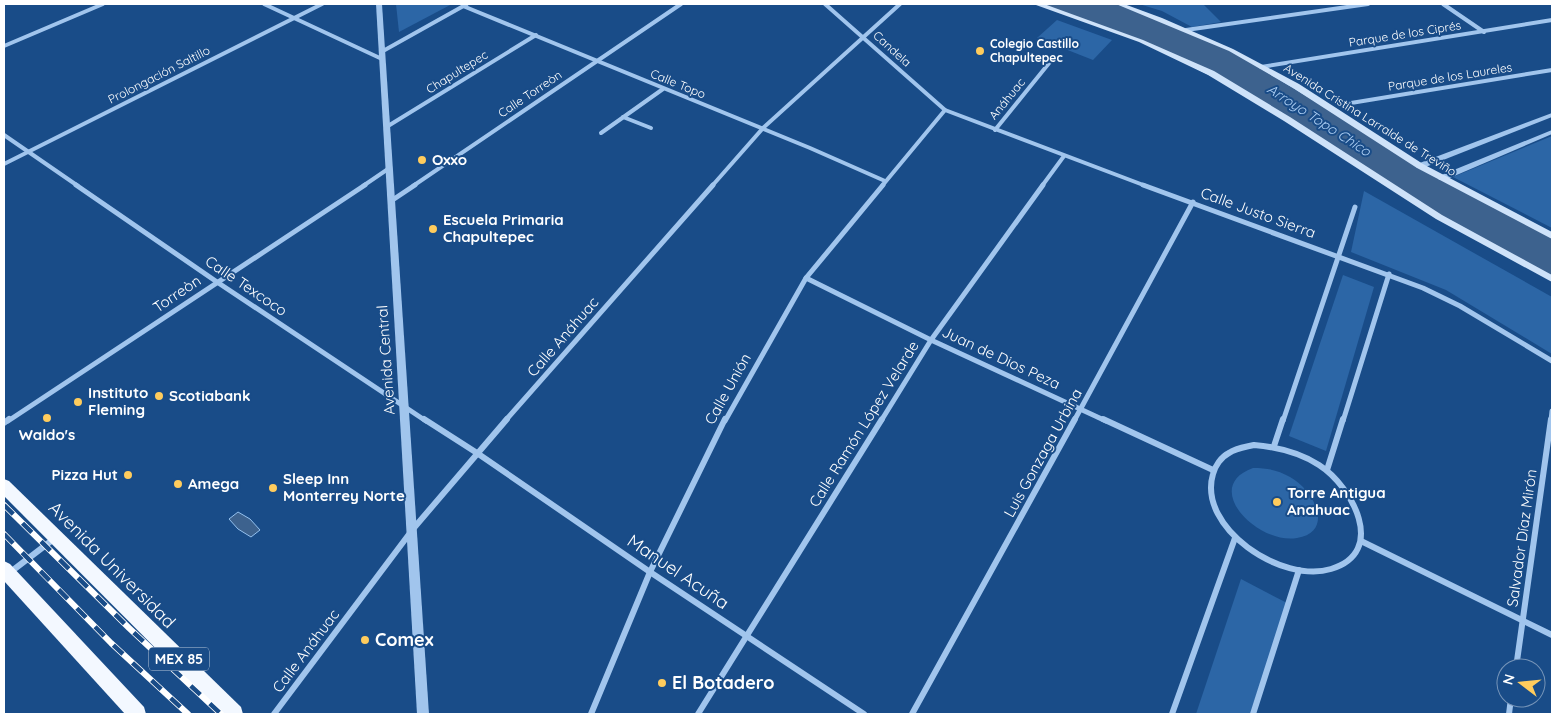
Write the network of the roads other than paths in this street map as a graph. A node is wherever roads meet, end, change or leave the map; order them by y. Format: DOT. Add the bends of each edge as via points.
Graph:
graph roads {
  1 [pos="103,4"];
  2 [pos="264,4"];
  3 [pos="322,4"];
  4 [pos="379,4"];
  5 [pos="467,4"];
  6 [pos="681,4"];
  7 [pos="825,4"];
  8 [pos="900,4"];
  9 [pos="1038,4"];
  10 [pos="1119,4"];
  11 [pos="1368,4"];
  12 [pos="1443,4"];
  13 [pos="462,6"];
  14 [pos="295,18"];
  15 [pos="1552,20"];
  16 [pos="1186,30"];
  17 [pos="1484,32"];
  18 [pos="536,36"];
  19 [pos="863,36"];
  20 [pos="4,46"];
  21 [pos="383,51"];
  22 [pos="1054,57"];
  23 [pos="382,59"];
  24 [pos="597,61"];
  25 [pos="1261,67"];
  26 [pos="1552,70"];
  27 [pos="663,89"];
  28 [pos="1351,103"];
  29 [pos="945,110"];
  30 [pos="1552,115"];
  31 [pos="624,117"];
  32 [pos="388,126"];
  33 [pos="651,128"];
  34 [pos="763,128"];
  35 [pos="995,130"];
  36 [pos="1552,132"];
  37 [pos="600,133"];
  38 [pos="4,135"];
  39 [pos="29,151"];
  40 [pos="1064,156"];
  41 [pos="4,164"];
  42 [pos="1420,166"];
  43 [pos="388,169"];
  44 [pos="1442,178"];
  45 [pos="885,181"];
  46 [pos="390,201"];
  47 [pos="1193,202"];
  48 [pos="1355,207"];
  49 [pos="1552,236"];
  50 [pos="1338,255"];
  51 [pos="1389,274"];
  52 [pos="806,278"];
  53 [pos="1552,279"];
  54 [pos="217,282"];
  55 [pos="931,340"];
  56 [pos="1552,361"];
  57 [pos="404,407"];
  58 [pos="1080,409"];
  59 [pos="1552,411"];
  60 [pos="4,423"];
  61 [pos="1274,446"];
  62 [pos="477,453"];
  63 [pos="1214,470"];
  64 [pos="1327,470"];
  65 [pos="4,486"];
  66 [pos="413,530"];
  67 [pos="56,537"];
  68 [pos="1235,538"];
  69 [pos="1361,541"];
  70 [pos="1299,570"];
  71 [pos="650,572"];
  72 [pos="5,573"];
  73 [pos="1523,621"];
  74 [pos="1552,635"];
  75 [pos="747,637"];
  76 [pos="1517,658"];
  77 [pos="136,714"];
  78 [pos="234,714"];
  79 [pos="274,714"];
  80 [pos="423,714"];
  81 [pos="590,714"];
  82 [pos="698,714"];
  83 [pos="864,714"];
  84 [pos="912,714"];
  85 [pos="1172,714"];
  86 [pos="1253,714"];
  1 -- 20 [label="street"];
  2 -- 14 [label="street"];
  3 -- 14 [label="street, Prolongación Saltillo"];
  4 -- 21 [label="street, Avenida Central"];
  5 -- 13 [label="street"];
  6 -- 24 [label="street, Calle Torreòn"];
  7 -- 19 [label="street, Candela"];
  8 -- 19 [label="street, Calle Anáhuac"];
  9 -- 53 [label="main road" via="1141,41 1211,74 1440,217"];
  10 -- 16 [label="main road, Avenida Cristina Larralde de Treviño"];
  11 -- 16 [label="street"];
  12 -- 17 [label="street"];
  13 -- 18 [label="street, Calle Topo"];
  13 -- 21 [label="street"];
  14 -- 23 [label="street"];
  14 -- 39 [label="street, Prolongación Saltillo"];
  15 -- 17 [label="street, Parque de los Ciprés"];
  16 -- 25 [label="main road, Avenida Cristina Larralde de Treviño"];
  17 -- 25 [label="street, Parque de los Ciprés"];
  18 -- 24 [label="street, Calle Topo"];
  18 -- 32 [label="street, Chapultepec"];
  19 -- 29 [label="street, Candela"];
  19 -- 34 [label="street, Calle Anáhuac"];
  21 -- 23 [label="street, Avenida Central"];
  22 -- 35 [label="street, Anáhuac"];
  23 -- 32 [label="street, Avenida Central"];
  24 -- 27 [label="street, Calle Topo"];
  24 -- 46 [label="street, Calle Torreòn"];
  25 -- 42 [label="main road, Avenida Cristina Larralde de Treviño"];
  26 -- 28 [label="street, Parque de los Laureles"];
  27 -- 31 [label="street"];
  27 -- 34 [label="street, Calle Topo"];
  29 -- 35 [label="street, Calle Justo Sierra"];
  29 -- 45 [label="street, Calle Unión"];
  30 -- 42 [label="street"];
  31 -- 33 [label="street"];
  31 -- 37 [label="street"];
  32 -- 43 [label="street, Avenida Central"];
  34 -- 45 [label="street, Calle Topo"];
  34 -- 62 [label="street, Calle Anáhuac"];
  35 -- 40 [label="street, Calle Justo Sierra"];
  36 -- 44 [label="street"];
  38 -- 39 [label="street, Calle Texcoco"];
  39 -- 41 [label="street, Prolongación Saltillo"];
  39 -- 54 [label="street, Calle Texcoco"];
  40 -- 47 [label="street, Calle Justo Sierra"];
  40 -- 55 [label="street, Calle Ramón López Velarde"];
  42 -- 44 [label="main road, Avenida Cristina Larralde de Treviño"];
  43 -- 46 [label="street, Avenida Central"];
  43 -- 54 [label="street, Torreòn"];
  44 -- 49 [label="main road, Avenida Cristina Larralde de Treviño"];
  45 -- 52 [label="street, Calle Unión"];
  46 -- 57 [label="street, Avenida Central"];
  47 -- 50 [label="street, Calle Justo Sierra"];
  47 -- 58 [label="street, Luis Gonzaga Urbina"];
  48 -- 50 [label="street"];
  50 -- 51 [label="street, Calle Justo Sierra"];
  50 -- 61 [label="street"];
  51 -- 56 [label="street, Calle Justo Sierra" via="1460,306"];
  51 -- 64 [label="street"];
  52 -- 55 [label="street, Juan de Dios Peza"];
  52 -- 71 [label="street, Calle Unión" via="719,431"];
  54 -- 57 [label="street, Calle Texcoco"];
  54 -- 60 [label="street, Torreòn"];
  55 -- 58 [label="street, Juan de Dios Peza"];
  55 -- 75 [label="street, Calle Ramón López Velarde"];
  57 -- 62 [label="street, Calle Texcoco"];
  57 -- 66 [label="street, Avenida Central"];
  58 -- 63 [label="street, Juan de Dios Peza"];
  58 -- 84 [label="street, Luis Gonzaga Urbina"];
  59 -- 73 [label="street, Salvador Díaz Mirón"];
  61 -- 63 [label="street" via="1254,445 1236,449 1222,458"];
  61 -- 64 [label="street" via="1302,455"];
  62 -- 66 [label="street, Calle Anáhuac"];
  62 -- 71 [label="street, Manuel Acuña"];
  63 -- 68 [label="street" via="1210,486 1213,503"];
  64 -- 69 [label="street" via="1356,505 1362,524"];
  65 -- 67 [label="highway, Avenida Universidad / MEX 85"];
  66 -- 79 [label="street, Calle Anáhuac"];
  66 -- 80 [label="street, Avenida Central"];
  67 -- 72 [label="street"];
  67 -- 78 [label="highway, Avenida Universidad / MEX 85"];
  68 -- 70 [label="street" via="1265,559"];
  68 -- 85 [label="street"];
  69 -- 70 [label="street" via="1353,556 1339,566 1321,571"];
  69 -- 73 [label="street"];
  70 -- 86 [label="street"];
  71 -- 75 [label="street, Manuel Acuña"];
  71 -- 81 [label="street, Calle Unión"];
  72 -- 77 [label="highway"];
  73 -- 74 [label="street"];
  73 -- 76 [label="street, Salvador Díaz Mirón"];
  75 -- 82 [label="street, Calle Ramón López Velarde"];
  75 -- 83 [label="street, Manuel Acuña"];
}
